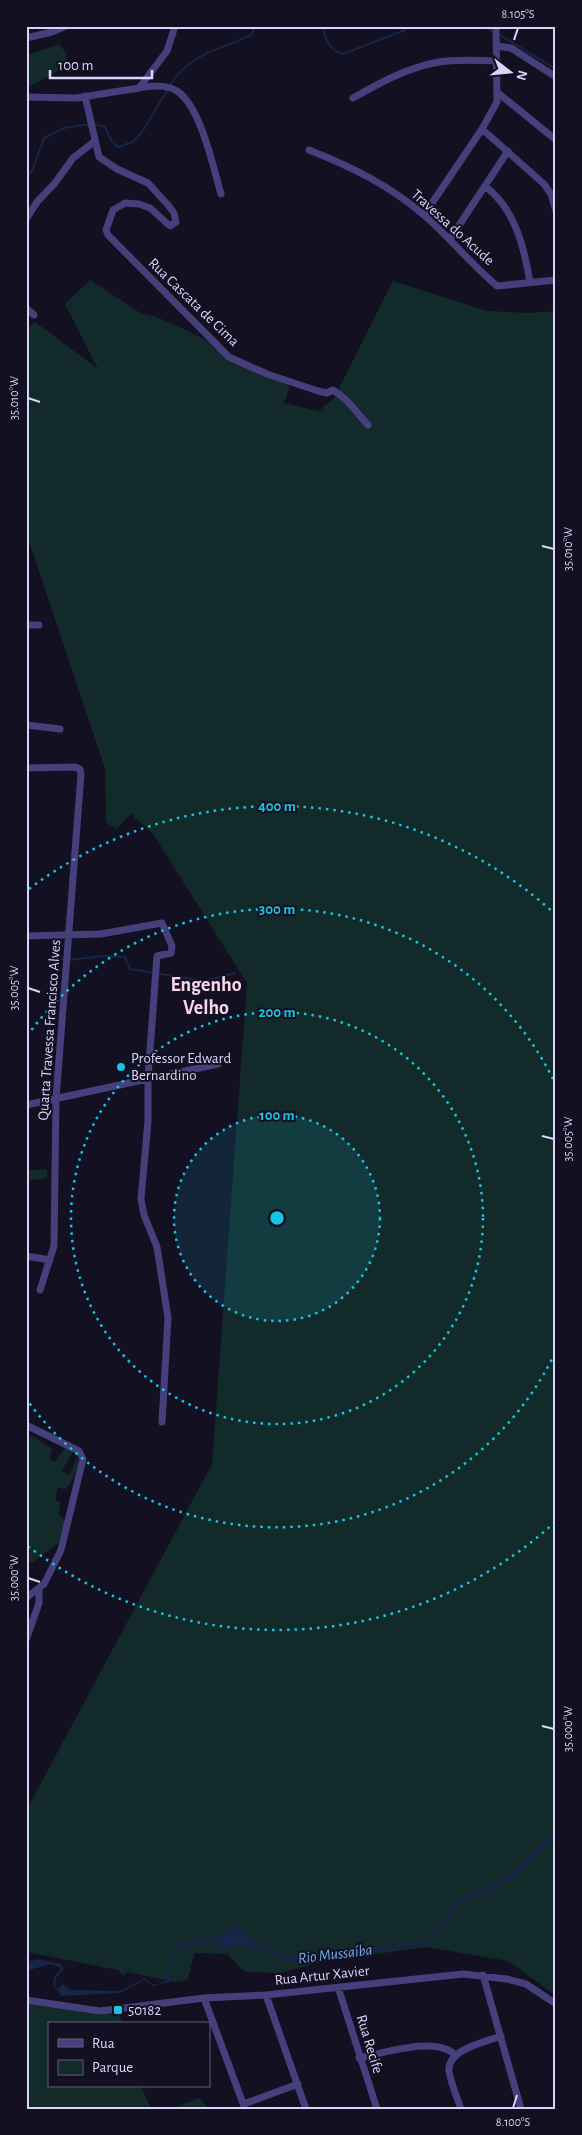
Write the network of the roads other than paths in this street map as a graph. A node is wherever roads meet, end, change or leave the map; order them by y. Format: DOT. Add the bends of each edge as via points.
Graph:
graph roads {
  1 [pos="66,26"];
  2 [pos="175,26"];
  3 [pos="496,27"];
  4 [pos="26,38"];
  5 [pos="497,42"];
  6 [pos="497,61"];
  7 [pos="556,77"];
  8 [pos="139,88"];
  9 [pos="498,93"];
  10 [pos="85,96"];
  11 [pos="26,97"];
  12 [pos="353,98"];
  13 [pos="482,129"];
  14 [pos="556,140"];
  15 [pos="95,141"];
  16 [pos="309,150"];
  17 [pos="508,151"];
  18 [pos="486,187"];
  19 [pos="222,194"];
  20 [pos="556,211"];
  21 [pos="424,215"];
  22 [pos="26,219"];
  23 [pos="450,239"];
  24 [pos="556,280"];
  25 [pos="530,282"];
  26 [pos="26,308"];
  27 [pos="34,315"];
  28 [pos="368,425"];
  29 [pos="39,624"];
  30 [pos="26,625"];
  31 [pos="26,725"];
  32 [pos="60,730"];
  33 [pos="26,768"];
  34 [pos="70,935"];
  35 [pos="26,936"];
  36 [pos="218,1064"];
  37 [pos="148,1078"];
  38 [pos="56,1099"];
  39 [pos="26,1105"];
  40 [pos="26,1256"];
  41 [pos="50,1260"];
  42 [pos="40,1290"];
  43 [pos="162,1422"];
  44 [pos="26,1425"];
  45 [pos="39,1588"];
  46 [pos="26,1598"];
  47 [pos="26,1640"];
  48 [pos="483,1975"];
  49 [pos="338,1987"];
  50 [pos="266,1995"];
  51 [pos="204,1998"];
  52 [pos="26,2000"];
  53 [pos="556,2004"];
  54 [pos="501,2036"];
  55 [pos="456,2056"];
  56 [pos="359,2058"];
  57 [pos="298,2084"];
  58 [pos="245,2106"];
  59 [pos="306,2109"];
  60 [pos="377,2109"];
  61 [pos="461,2109"];
  62 [pos="521,2109"];
  1 -- 4 [label="street"];
  2 -- 8 [label="street" via="167,50"];
  3 -- 5 [label="street"];
  5 -- 6 [label="street"];
  5 -- 7 [label="street"];
  6 -- 9 [label="street"];
  6 -- 12 [label="street" via="454,60 429,64"];
  8 -- 10 [label="street"];
  8 -- 19 [label="street" via="173,89 192,109"];
  9 -- 13 [label="street" via="497,102"];
  9 -- 14 [label="street"];
  10 -- 11 [label="street"];
  10 -- 15 [label="street"];
  13 -- 17 [label="street"];
  13 -- 21 [label="street"];
  15 -- 22 [label="street" via="73,158"];
  15 -- 28 [label="street, Rua Cascata de Cima" via="99,157 116,169 148,182 176,218 170,226 155,211 139,204 123,203 113,210 106,230 108,235 229,357 318,391 327,393 333,390 347,399"];
  16 -- 21 [label="street, Travessa do Acude" via="384,185"];
  17 -- 18 [label="street"];
  17 -- 20 [label="street" via="549,189"];
  18 -- 23 [label="street"];
  18 -- 25 [label="street" via="501,199 510,215"];
  21 -- 23 [label="street, Travessa do Acude"];
  23 -- 25 [label="street, Travessa do Acude" via="497,286"];
  24 -- 25 [label="street, Travessa do Acude"];
  26 -- 27 [label="street"];
  29 -- 30 [label="street"];
  31 -- 32 [label="street"];
  33 -- 34 [label="street, Quarta Travessa Francisco Alves" via="80,769"];
  34 -- 35 [label="street"];
  34 -- 37 [label="street" via="120,932 164,923 172,952 158,955"];
  34 -- 38 [label="street, Quarta Travessa Francisco Alves"];
  36 -- 37 [label="street"];
  37 -- 38 [label="street"];
  37 -- 43 [label="street" via="142,1207 157,1248 168,1318"];
  38 -- 39 [label="street"];
  38 -- 41 [label="street, Quarta Travessa Francisco Alves" via="54,1246"];
  40 -- 41 [label="street"];
  41 -- 42 [label="street, Quarta Travessa Francisco Alves"];
  44 -- 45 [label="street" via="82,1454 82,1466 61,1550"];
  45 -- 46 [label="street"];
  45 -- 47 [label="street" via="37,1613"];
  48 -- 49 [label="street, Rua Artur Xavier" via="448,1974"];
  48 -- 53 [label="street, Rua Artur Xavier" via="526,1984"];
  48 -- 54 [label="street"];
  49 -- 50 [label="street, Rua Artur Xavier"];
  49 -- 56 [label="street, Rua Recife"];
  50 -- 51 [label="street, Rua Artur Xavier"];
  50 -- 57 [label="street"];
  51 -- 52 [label="street, Rua Artur Xavier" via="92,2011"];
  51 -- 58 [label="street"];
  54 -- 55 [label="street"];
  54 -- 62 [label="street"];
  55 -- 56 [label="street" via="441,2046 425,2046"];
  55 -- 61 [label="street" via="449,2069"];
  56 -- 60 [label="street, Rua Recife"];
  57 -- 58 [label="street"];
  57 -- 59 [label="street"];
}
